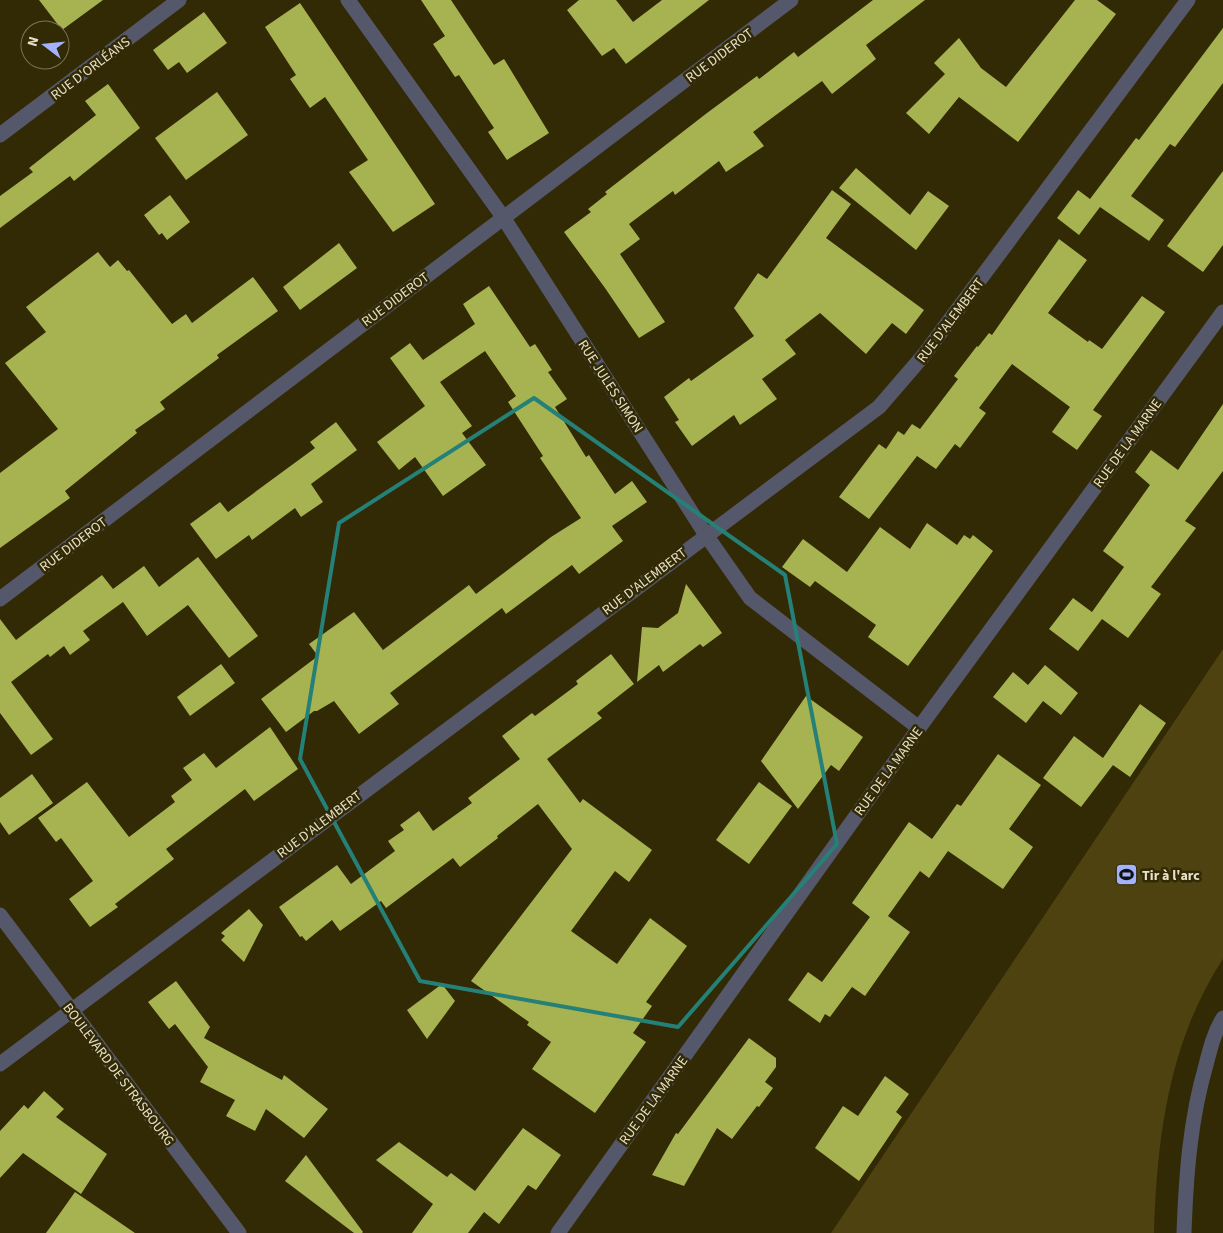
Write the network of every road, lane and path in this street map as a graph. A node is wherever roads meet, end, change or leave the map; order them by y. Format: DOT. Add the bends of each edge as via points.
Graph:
graph roads {
  1 [pos="179,0"];
  2 [pos="348,0"];
  3 [pos="792,0"];
  4 [pos="1188,0"];
  5 [pos="0,135"];
  6 [pos="503,217"];
  7 [pos="1223,312"];
  8 [pos="706,535"];
  9 [pos="0,599"];
  10 [pos="919,728"];
  11 [pos="0,915"];
  12 [pos="70,1010"];
  13 [pos="1223,1018"];
  14 [pos="0,1064"];
  15 [pos="239,1233"];
  16 [pos="558,1233"];
  17 [pos="1184,1233"];
  1 -- 5 [label="street, RUE D'ORLÉANS"];
  2 -- 6 [label="street, RUE JULES SIMON"];
  3 -- 6 [label="street, RUE DIDEROT"];
  4 -- 8 [label="street, RUE D'ALEMBERT" via="929,348 879,407"];
  6 -- 8 [label="street, RUE JULES SIMON"];
  6 -- 9 [label="street, RUE DIDEROT"];
  7 -- 10 [label="street, RUE DE LA MARNE"];
  8 -- 10 [label="street, RUE JULES SIMON" via="750,598"];
  8 -- 12 [label="street, RUE D'ALEMBERT"];
  10 -- 16 [label="street, RUE DE LA MARNE"];
  11 -- 12 [label="street, BOULEVARD DE STRASBOURG"];
  12 -- 14 [label="street, RUE D'ALEMBERT"];
  12 -- 15 [label="street, BOULEVARD DE STRASBOURG"];
  13 -- 17 [label="street" via="1215,1032 1196,1100 1186,1175"];
}
